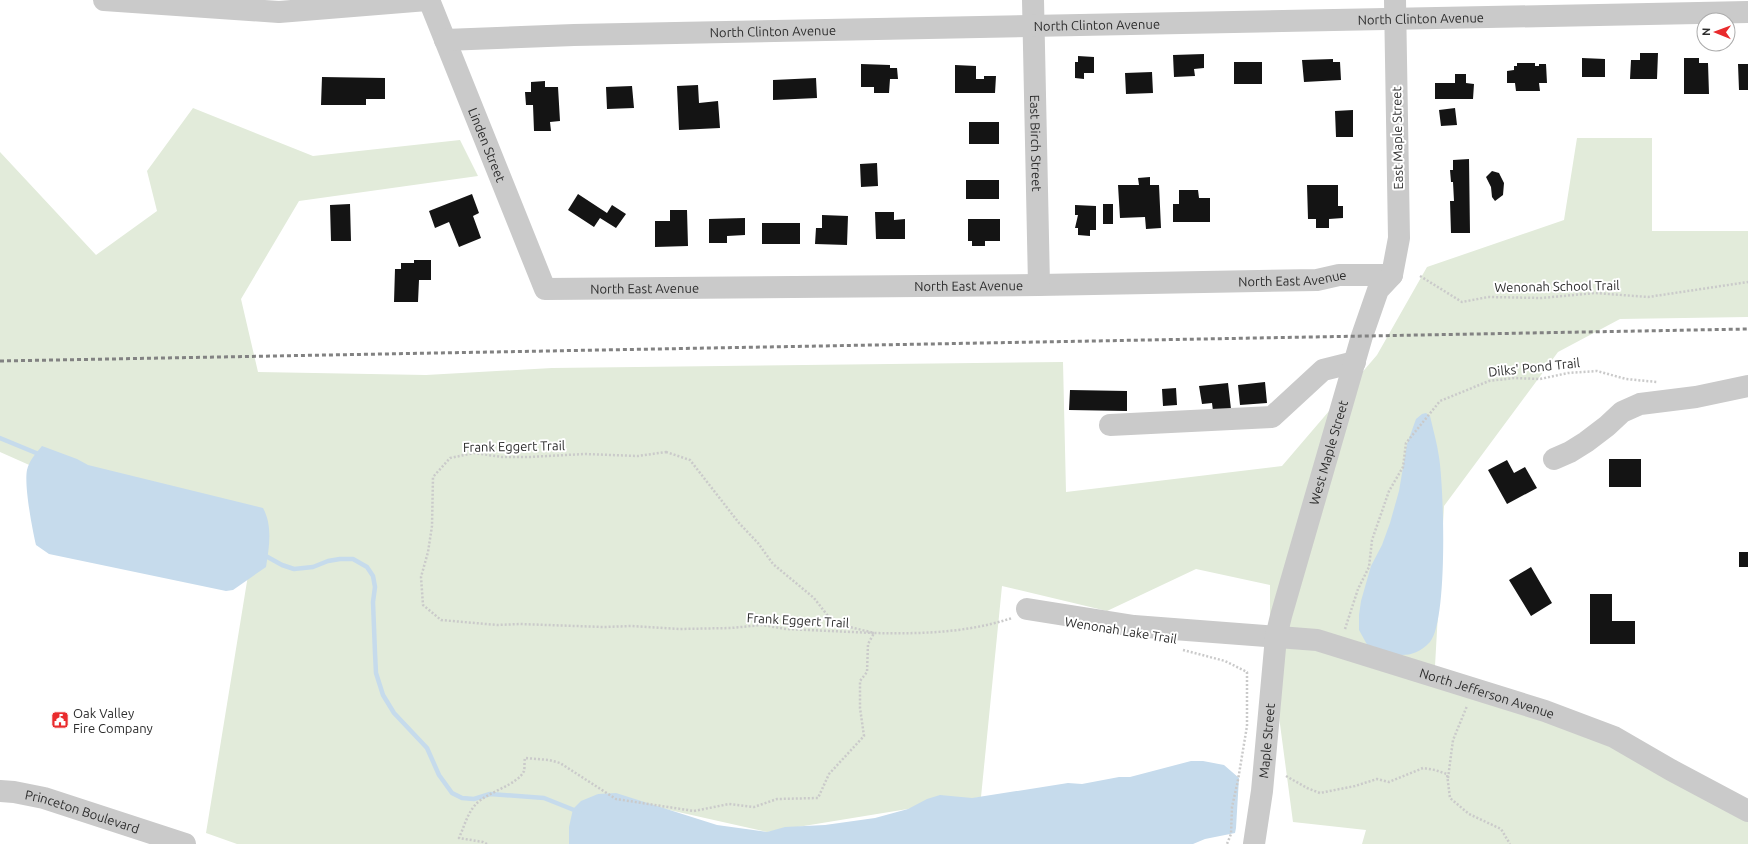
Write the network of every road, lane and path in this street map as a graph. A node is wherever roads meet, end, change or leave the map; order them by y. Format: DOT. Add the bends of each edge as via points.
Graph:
graph roads {
  1 [pos="104,0"];
  2 [pos="428,0"];
  3 [pos="1033,0"];
  4 [pos="1395,9"];
  5 [pos="1748,12"];
  6 [pos="1034,27"];
  7 [pos="445,40"];
  8 [pos="1392,274"];
  9 [pos="1420,276"];
  10 [pos="1748,282"];
  11 [pos="1039,285"];
  12 [pos="545,289"];
  13 [pos="1355,362"];
  14 [pos="1662,383"];
  15 [pos="1748,386"];
  16 [pos="1110,425"];
  17 [pos="1554,459"];
  18 [pos="1022,613"];
  19 [pos="1344,631"];
  20 [pos="874,633"];
  21 [pos="1276,637"];
  22 [pos="1178,648"];
  23 [pos="1468,704"];
  24 [pos="1286,776"];
  25 [pos="1448,780"];
  26 [pos="0,791"];
  27 [pos="1748,811"];
  28 [pos="162,841"];
  29 [pos="185,844"];
  30 [pos="487,844"];
  31 [pos="1227,844"];
  32 [pos="1254,844"];
  33 [pos="1510,844"];
  1 -- 2 [label="street" via="279,12"];
  2 -- 7 [label="street, Linden Street"];
  3 -- 6 [label="street, East Birch Street"];
  4 -- 5 [label="street, North Clinton Avenue"];
  4 -- 6 [label="street, North Clinton Avenue"];
  4 -- 8 [label="street, East Maple Street" via="1399,238"];
  6 -- 7 [label="street, North Clinton Avenue" via="574,34"];
  6 -- 11 [label="street, East Birch Street"];
  7 -- 12 [label="street, Linden Street"];
  8 -- 11 [label="street, North East Avenue" via="1339,275 1317,280"];
  8 -- 13 [label="street, West Maple Street" via="1378,290"];
  9 -- 10 [label="path, Wenonah School Trail" via="1462,302 1488,297 1542,298 1595,293 1648,296"];
  11 -- 12 [label="street, North East Avenue"];
  13 -- 16 [label="street" via="1323,370 1272,416"];
  13 -- 21 [label="street, West Maple Street"];
  14 -- 19 [label="path, Dilks' Pond Trail" via="1626,379 1597,371 1568,373 1540,379 1514,378 1489,381 1440,401 1406,443 1403,467 1389,491 1372,540 1368,567"];
  15 -- 17 [label="street" via="1640,404 1622,412 1586,442"];
  18 -- 20 [label="path" via="980,628 928,633"];
  18 -- 21 [label="street, North Jefferson Avenue" via="1208,633"];
  20 -- 20 [label="path, Frank Eggert Trail" via="850,627 828,616 814,598 773,564 690,460 666,452 638,456 584,454 502,457 474,454 450,458 433,477 432,526 421,577 423,605 441,620 497,625 647,626 679,629 762,626"];
  20 -- 30 [label="path" via="868,644 867,672 860,681 864,736 829,774 818,798 777,799 754,807 730,804 694,811 616,799 560,763 524,758 524,770 518,779 476,804 459,838"];
  21 -- 27 [label="street, North Jefferson Avenue" via="1317,640 1545,711 1614,737"];
  21 -- 32 [label="street, Maple Street" via="1262,791"];
  22 -- 31 [label="path, Wenonah Lake Trail" via="1224,661 1246,672 1247,726 1232,807 1231,834"];
  23 -- 25 [label="path" via="1453,740"];
  24 -- 25 [label="path" via="1320,793 1377,779 1389,782 1423,768 1447,774"];
  25 -- 33 [label="path" via="1450,798 1470,814 1501,829"];
  26 -- 28 [label="street, Princeton Boulevard" via="44,798"];
  28 -- 29 [label="street, Princeton Boulevard"];
}
